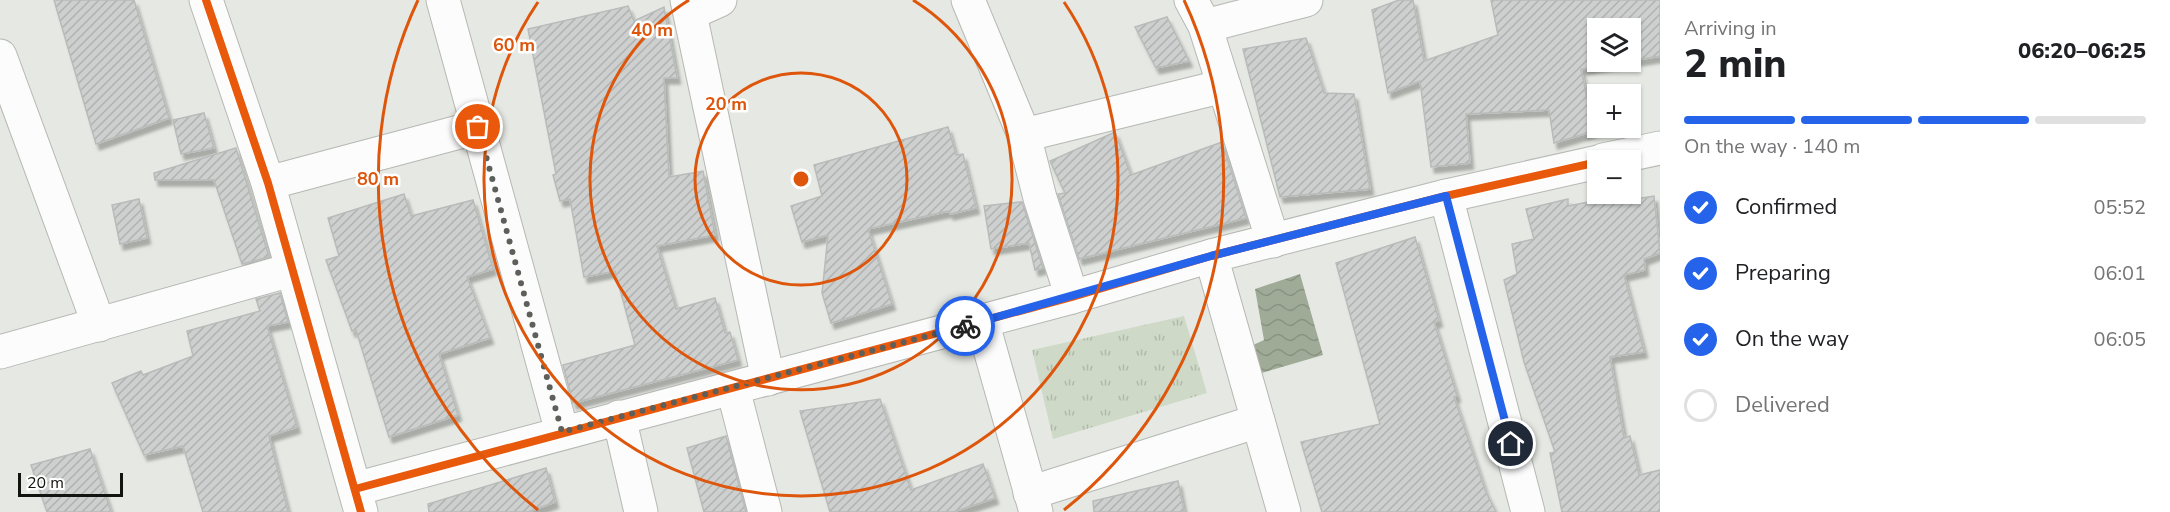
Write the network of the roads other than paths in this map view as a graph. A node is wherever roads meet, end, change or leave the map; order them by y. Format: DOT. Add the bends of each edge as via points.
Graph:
graph roads {
  1 [pos="206,0"];
  2 [pos="443,0"];
  3 [pos="720,0"];
  4 [pos="968,0"];
  5 [pos="1306,0"];
  6 [pos="689,7"];
  7 [pos="1198,13"];
  8 [pos="0,56"];
  9 [pos="1224,86"];
  10 [pos="478,127"];
  11 [pos="1024,135"];
  12 [pos="1660,148"];
  13 [pos="1641,152"];
  14 [pos="1587,164"];
  15 [pos="268,183"];
  16 [pos="1446,196"];
  17 [pos="1273,241"];
  18 [pos="1211,256"];
  19 [pos="291,270"];
  20 [pos="1072,297"];
  21 [pos="982,321"];
  22 [pos="99,325"];
  23 [pos="0,352"];
  24 [pos="768,379"];
  25 [pos="733,389"];
  26 [pos="619,417"];
  27 [pos="1258,421"];
  28 [pos="562,432"];
  29 [pos="358,500"];
  30 [pos="1033,502"];
  31 [pos="641,512"];
  32 [pos="765,512"];
  33 [pos="1284,512"];
  34 [pos="1528,512"];
  1 -- 15 [label="street"];
  2 -- 10 [label="street"];
  3 -- 6 [label="street"];
  4 -- 11 [label="street"];
  5 -- 7 [label="street"];
  6 -- 24 [label="street"];
  7 -- 9 [label="street"];
  8 -- 22 [label="street"];
  9 -- 11 [label="street"];
  9 -- 17 [label="street"];
  10 -- 15 [label="street"];
  10 -- 28 [label="street"];
  11 -- 20 [label="street"];
  12 -- 13 [label="street"];
  14 -- 16 [label="street"];
  15 -- 19 [label="street"];
  16 -- 17 [label="street"];
  16 -- 34 [label="street"];
  17 -- 18 [label="street"];
  18 -- 20 [label="street"];
  18 -- 27 [label="street"];
  19 -- 22 [label="street"];
  19 -- 29 [label="street"];
  20 -- 21 [label="street"];
  21 -- 24 [label="street"];
  21 -- 30 [label="street"];
  22 -- 23 [label="street"];
  24 -- 25 [label="street"];
  25 -- 26 [label="street"];
  25 -- 32 [label="street"];
  26 -- 28 [label="street"];
  26 -- 31 [label="street"];
  27 -- 30 [label="street"];
  27 -- 33 [label="street"];
  28 -- 29 [label="street"];
}
